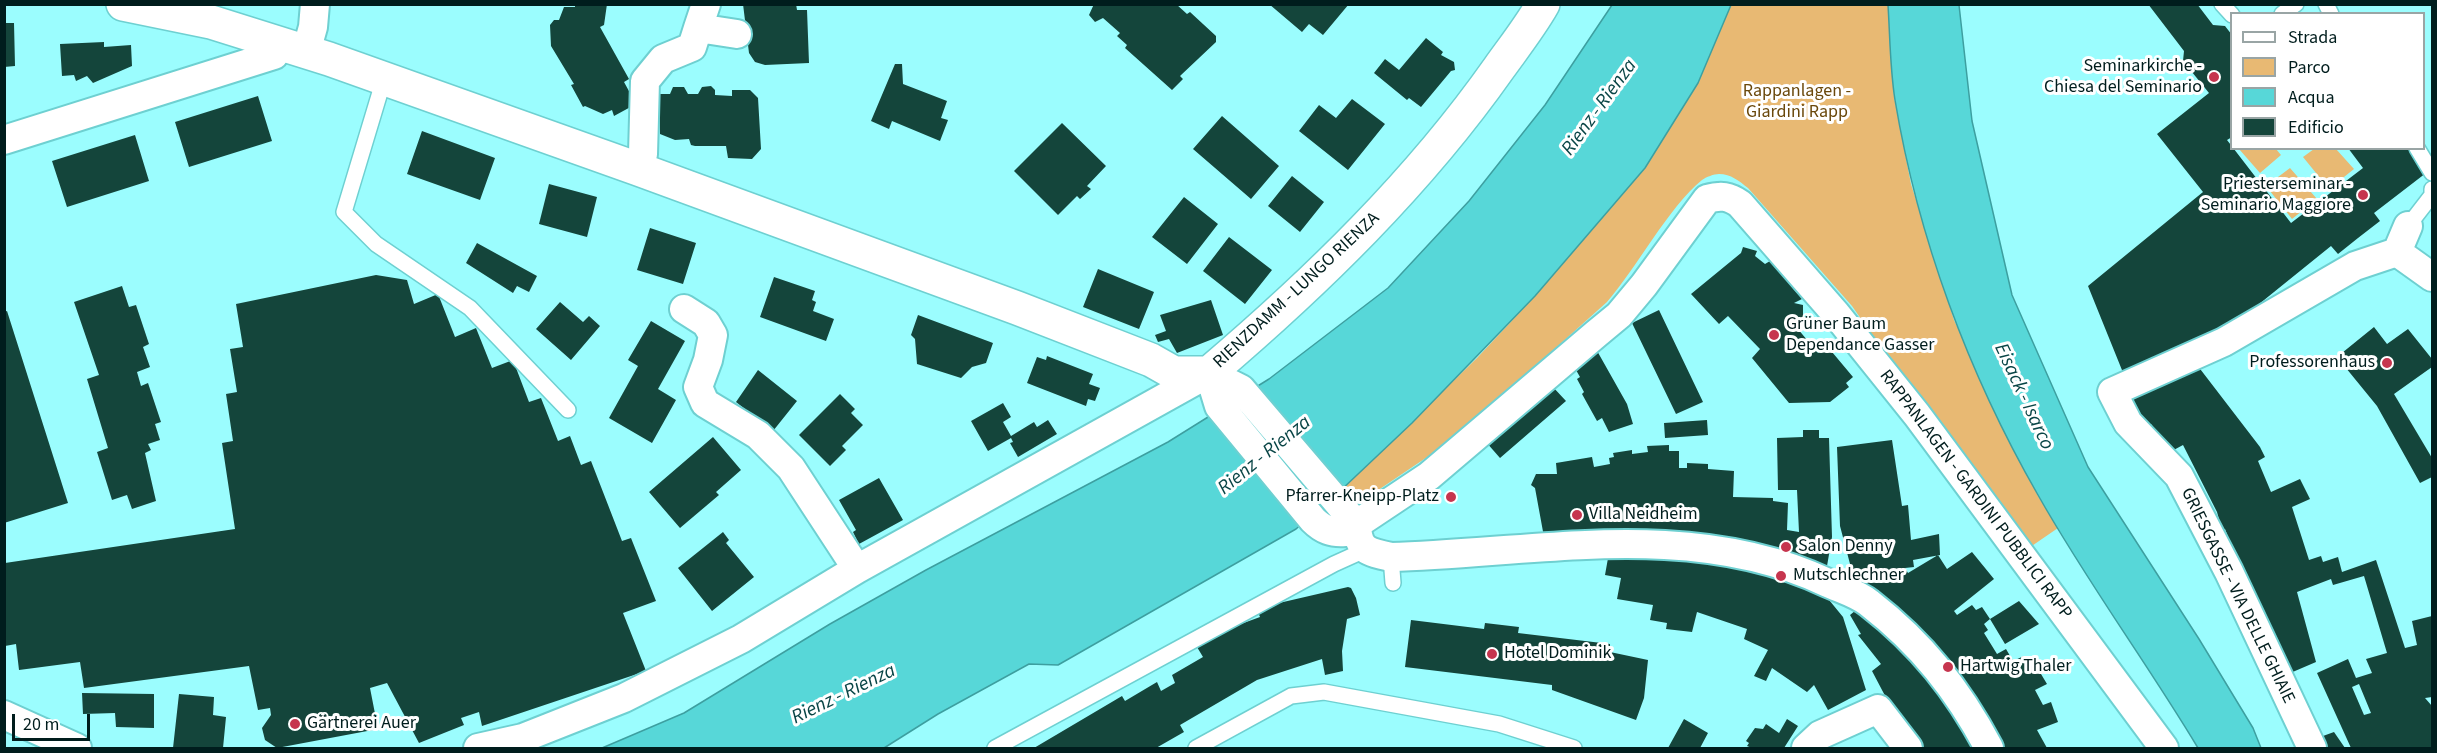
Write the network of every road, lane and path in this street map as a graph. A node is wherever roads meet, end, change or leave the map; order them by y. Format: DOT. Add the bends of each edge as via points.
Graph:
graph roads {
  1 [pos="123,4"];
  2 [pos="315,4"];
  3 [pos="1543,4"];
  4 [pos="702,16"];
  5 [pos="737,34"];
  6 [pos="292,47"];
  7 [pos="384,79"];
  8 [pos="4,140"];
  9 [pos="2418,150"];
  10 [pos="643,154"];
  11 [pos="2433,173"];
  12 [pos="2433,189"];
  13 [pos="2408,226"];
  14 [pos="2397,252"];
  15 [pos="2433,277"];
  16 [pos="684,309"];
  17 [pos="1209,373"];
  18 [pos="1230,398"];
  19 [pos="568,410"];
  20 [pos="1376,554"];
  21 [pos="857,569"];
  22 [pos="4,715"];
  23 [pos="76,748"];
  24 [pos="478,748"];
  25 [pos="995,748"];
  26 [pos="1196,748"];
  27 [pos="1574,748"];
  28 [pos="1806,748"];
  29 [pos="1908,748"];
  30 [pos="1989,748"];
  31 [pos="2164,748"];
  32 [pos="2312,748"];
  1 -- 6 [label="street" via="211,22"];
  2 -- 6 [label="street" via="313,27"];
  3 -- 17 [label="street, RIENZDAMM - LUNGO RIENZA" via="1464,117 1378,216"];
  4 -- 5 [label="street"];
  4 -- 10 [label="street" via="692,47 663,59 645,81"];
  6 -- 7 [label="street"];
  6 -- 8 [label="street"];
  7 -- 17 [label="street" via="1006,304 1174,372"];
  7 -- 19 [label="lane" via="344,212 376,244 470,308"];
  9 -- 11 [label="lane"];
  12 -- 13 [label="lane"];
  13 -- 14 [label="street"];
  14 -- 15 [label="street"];
  14 -- 32 [label="street, GRIESGASSE - VIA DELLE GHIAIE" via="2355,266 2224,342 2112,392 2128,423 2179,476"];
  16 -- 21 [label="street" via="706,323 713,334 698,387 705,403 758,435 791,468"];
  17 -- 18 [label="street"];
  17 -- 21 [label="street, RIENZDAMM - LUNGO RIENZA"];
  18 -- 20 [label="street" via="1337,501"];
  18 -- 20 [label="street" via="1313,520 1334,533 1345,532"];
  20 -- 25 [label="lane" via="1323,569"];
  20 -- 30 [label="street" via="1623,543 1712,549 1792,566 1844,592 1937,668 1965,704"];
  20 -- 31 [label="street, RAPPANLAGEN - GARDINI PUBBLICI RAPP" via="1429,476 1618,315 1707,199 1731,197 1836,314 1917,414"];
  21 -- 24 [label="street, RIENZDAMM - LUNGO RIENZA" via="741,639 624,698 523,738"];
  22 -- 23 [label="street"];
  26 -- 27 [label="lane" via="1291,696 1324,692 1499,724"];
  28 -- 29 [label="street" via="1820,735 1878,709"];
}
